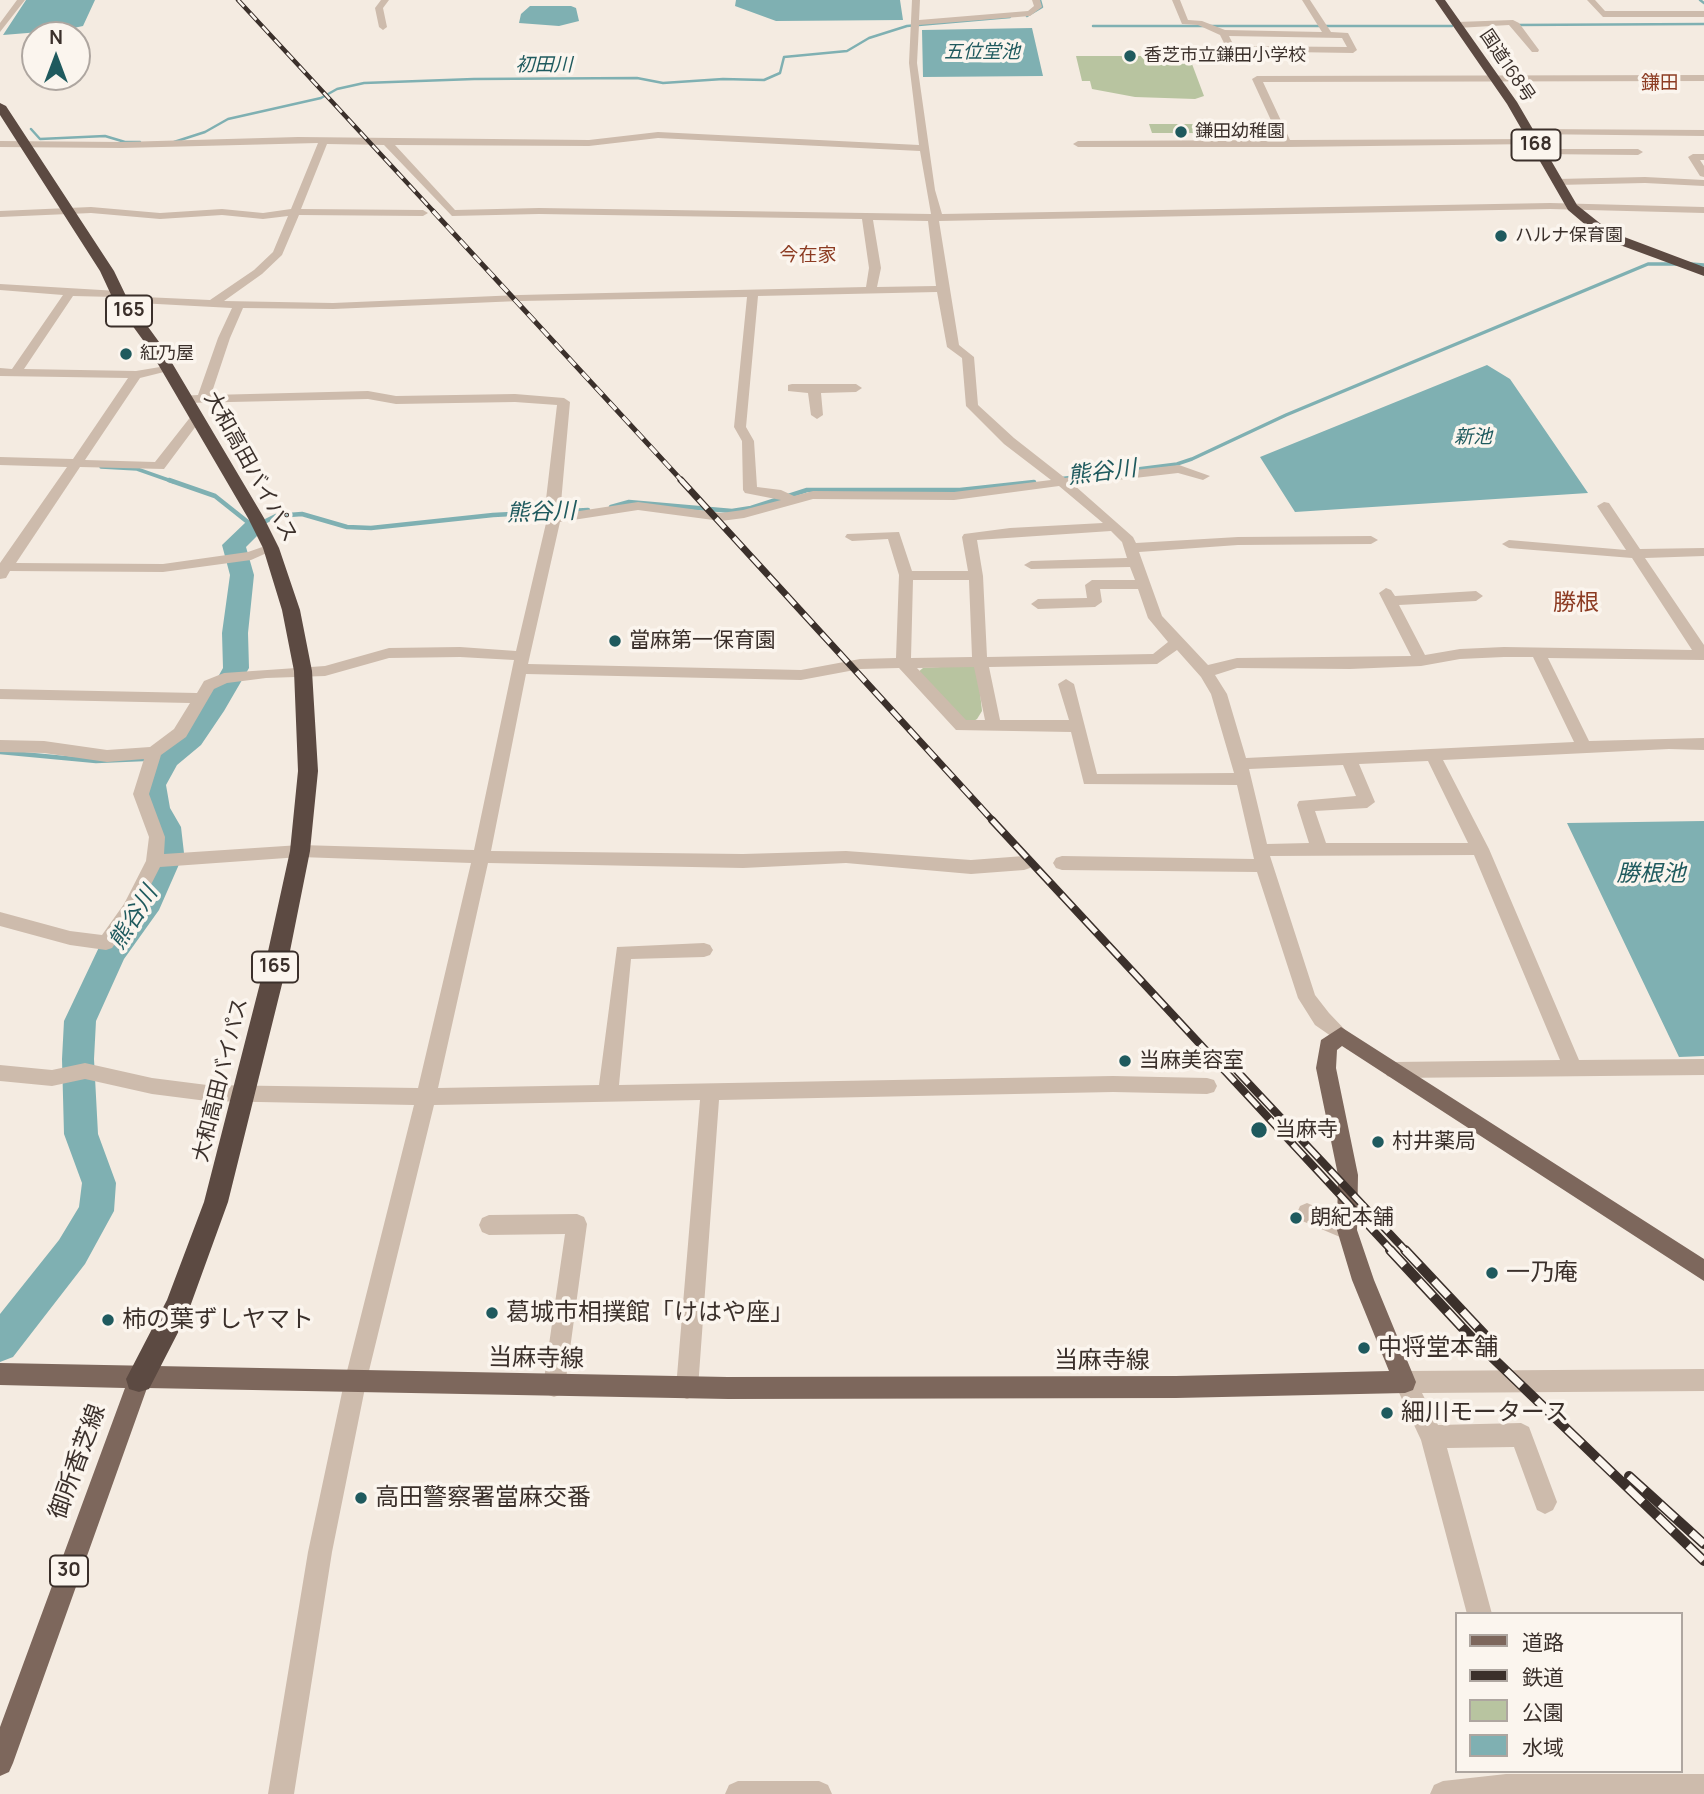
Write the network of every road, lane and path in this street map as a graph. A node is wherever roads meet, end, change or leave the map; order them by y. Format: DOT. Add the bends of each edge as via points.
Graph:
graph roads {
  1 [pos="21,0"];
  2 [pos="385,0"];
  3 [pos="916,0"];
  4 [pos="1036,0"];
  5 [pos="1176,0"];
  6 [pos="1306,0"];
  7 [pos="1440,0"];
  8 [pos="1591,0"];
  9 [pos="1672,0"];
  10 [pos="1686,14"];
  11 [pos="1704,14"];
  12 [pos="914,24"];
  13 [pos="1457,24"];
  14 [pos="383,27"];
  15 [pos="0,29"];
  16 [pos="1224,33"];
  17 [pos="1327,33"];
  18 [pos="1535,50"];
  19 [pos="1495,78"];
  20 [pos="1704,78"];
  21 [pos="0,106"];
  22 [pos="1624,133"];
  23 [pos="1704,133"];
  24 [pos="324,140"];
  25 [pos="387,142"];
  26 [pos="1535,142"];
  27 [pos="0,144"];
  28 [pos="23,144"];
  29 [pos="1078,144"];
  30 [pos="1287,144"];
  31 [pos="926,148"];
  32 [pos="1638,152"];
  33 [pos="1704,157"];
  34 [pos="1653,171"];
  35 [pos="1704,174"];
  36 [pos="1557,182"];
  37 [pos="1704,183"];
  38 [pos="1572,207"];
  39 [pos="1704,210"];
  40 [pos="66,212"];
  41 [pos="294,212"];
  42 [pos="423,213"];
  43 [pos="0,214"];
  44 [pos="867,217"];
  45 [pos="935,217"];
  46 [pos="1704,272"];
  47 [pos="0,287"];
  48 [pos="942,289"];
  49 [pos="871,291"];
  50 [pos="70,293"];
  51 [pos="753,293"];
  52 [pos="119,296"];
  53 [pos="213,303"];
  54 [pos="239,305"];
  55 [pos="166,370"];
  56 [pos="0,372"];
  57 [pos="16,372"];
  58 [pos="136,374"];
  59 [pos="792,388"];
  60 [pos="856,388"];
  61 [pos="814,390"];
  62 [pos="184,399"];
  63 [pos="202,400"];
  64 [pos="817,415"];
  65 [pos="196,418"];
  66 [pos="0,461"];
  67 [pos="76,463"];
  68 [pos="1203,476"];
  69 [pos="1057,477"];
  70 [pos="786,497"];
  71 [pos="1604,506"];
  72 [pos="553,513"];
  73 [pos="1113,527"];
  74 [pos="852,537"];
  75 [pos="1371,540"];
  76 [pos="1509,544"];
  77 [pos="263,548"];
  78 [pos="1704,552"];
  79 [pos="1636,553"];
  80 [pos="1134,555"];
  81 [pos="1031,565"];
  82 [pos="2,570"];
  83 [pos="906,575"];
  84 [pos="976,576"];
  85 [pos="1142,584"];
  86 [pos="1476,596"];
  87 [pos="1038,604"];
  88 [pos="1176,643"];
  89 [pos="1538,653"];
  90 [pos="1703,657"];
  91 [pos="980,660"];
  92 [pos="1421,661"];
  93 [pos="520,663"];
  94 [pos="903,663"];
  95 [pos="303,671"];
  96 [pos="1206,673"];
  97 [pos="1066,684"];
  98 [pos="0,694"];
  99 [pos="202,698"];
  100 [pos="1078,726"];
  101 [pos="994,727"];
  102 [pos="1704,744"];
  103 [pos="0,746"];
  104 [pos="1584,747"];
  105 [pos="1433,755"];
  106 [pos="153,757"];
  107 [pos="1349,759"];
  108 [pos="1241,772"];
  109 [pos="1319,849"];
  110 [pos="1480,849"];
  111 [pos="300,851"];
  112 [pos="480,857"];
  113 [pos="1262,858"];
  114 [pos="164,861"];
  115 [pos="1024,863"];
  116 [pos="1062,863"];
  117 [pos="0,919"];
  118 [pos="704,950"];
  119 [pos="1341,1035"];
  120 [pos="1704,1067"];
  121 [pos="1573,1069"];
  122 [pos="1394,1070"];
  123 [pos="0,1073"];
  124 [pos="1207,1086"];
  125 [pos="710,1092"];
  126 [pos="242,1093"];
  127 [pos="608,1094"];
  128 [pos="426,1097"];
  129 [pos="1307,1213"];
  130 [pos="489,1225"];
  131 [pos="1347,1230"];
  132 [pos="1704,1272"];
  133 [pos="0,1374"];
  134 [pos="139,1379"];
  135 [pos="1704,1380"];
  136 [pos="1405,1382"];
  137 [pos="355,1383"];
  138 [pos="555,1386"];
  139 [pos="687,1388"];
  140 [pos="1433,1437"];
  141 [pos="1545,1502"];
  142 [pos="1478,1612"];
  143 [pos="0,1763"];
  144 [pos="1505,1779"];
  145 [pos="1704,1787"];
  146 [pos="281,1794"];
  147 [pos="738,1794"];
  148 [pos="819,1794"];
  149 [pos="1443,1794"];
  1 -- 15 [label="street"];
  2 -- 14 [label="street" via="379,8"];
  3 -- 12 [label="street"];
  4 -- 12 [label="street" via="1038,7 1030,13"];
  5 -- 16 [label="street" via="1185,22"];
  6 -- 17 [label="street"];
  7 -- 13 [label="highway, 国道168号 / 168"];
  8 -- 10 [label="street" via="1603,14"];
  9 -- 10 [label="street"];
  10 -- 11 [label="street"];
  12 -- 31 [label="street" via="913,63"];
  13 -- 18 [label="street" via="1515,24"];
  13 -- 19 [label="highway, 国道168号 / 168"];
  16 -- 17 [label="street"];
  16 -- 17 [label="street" via="1231,49 1353,50 1345,35"];
  19 -- 20 [label="street"];
  19 -- 26 [label="highway, 国道168号 / 168"];
  19 -- 30 [label="street" via="1257,79"];
  21 -- 28 [label="highway, 大和高田バイパス / 165"];
  22 -- 23 [label="street"];
  22 -- 26 [label="street"];
  22 -- 32 [label="street"];
  24 -- 25 [label="street"];
  24 -- 28 [label="street"];
  24 -- 41 [label="street"];
  25 -- 31 [label="street" via="590,143 658,135"];
  25 -- 44 [label="street" via="452,213"];
  26 -- 30 [label="street"];
  26 -- 32 [label="street"];
  26 -- 36 [label="highway, 国道168号 / 168"];
  27 -- 28 [label="street"];
  28 -- 40 [label="highway, 大和高田バイパス / 165"];
  29 -- 30 [label="street"];
  31 -- 45 [label="street"];
  32 -- 34 [label="street"];
  33 -- 35 [label="street" via="1693,157"];
  34 -- 36 [label="street"];
  34 -- 37 [label="street"];
  36 -- 38 [label="highway, 国道168号 / 168"];
  38 -- 39 [label="street"];
  38 -- 45 [label="street"];
  38 -- 46 [label="highway, 国道168号 / 168" via="1606,235"];
  40 -- 41 [label="street" via="263,216"];
  40 -- 43 [label="street"];
  40 -- 52 [label="highway, 大和高田バイパス / 165"];
  41 -- 42 [label="street"];
  41 -- 53 [label="street" via="278,253"];
  44 -- 45 [label="street"];
  44 -- 49 [label="street" via="875,268"];
  45 -- 48 [label="street"];
  47 -- 50 [label="street"];
  48 -- 49 [label="street"];
  48 -- 69 [label="street" via="953,347 968,357 972,405 1009,441"];
  49 -- 51 [label="street"];
  50 -- 52 [label="street"];
  50 -- 57 [label="street"];
  51 -- 54 [label="street"];
  51 -- 70 [label="street" via="740,427 748,441 750,490"];
  52 -- 53 [label="street"];
  52 -- 55 [label="highway, 大和高田バイパス / 165" via="155,346"];
  53 -- 54 [label="street"];
  54 -- 63 [label="street"];
  55 -- 58 [label="street"];
  55 -- 62 [label="highway, 大和高田バイパス / 165"];
  56 -- 57 [label="street"];
  57 -- 58 [label="street"];
  58 -- 67 [label="street"];
  59 -- 61 [label="street"];
  60 -- 61 [label="street"];
  61 -- 64 [label="street"];
  62 -- 63 [label="street"];
  62 -- 65 [label="highway, 大和高田バイパス / 165"];
  63 -- 72 [label="street" via="302,395 564,402"];
  65 -- 67 [label="street" via="159,466"];
  65 -- 77 [label="highway, 大和高田バイパス / 165" via="256,518"];
  66 -- 67 [label="street"];
  67 -- 82 [label="street"];
  68 -- 69 [label="street" via="1179,469"];
  69 -- 70 [label="street" via="954,496"];
  69 -- 73 [label="street"];
  70 -- 72 [label="street" via="744,514 721,517 638,506"];
  71 -- 79 [label="street"];
  72 -- 93 [label="street"];
  73 -- 80 [label="street" via="1128,540"];
  73 -- 84 [label="street" via="969,537"];
  74 -- 83 [label="street" via="894,535"];
  75 -- 80 [label="street" via="1238,541"];
  76 -- 79 [label="street"];
  77 -- 82 [label="street" via="197,565"];
  77 -- 95 [label="highway, 大和高田バイパス / 165" via="291,610"];
  78 -- 79 [label="street"];
  79 -- 90 [label="street"];
  80 -- 81 [label="street"];
  80 -- 85 [label="street"];
  83 -- 84 [label="street"];
  83 -- 94 [label="street"];
  84 -- 91 [label="street"];
  85 -- 87 [label="street" via="1092,585 1095,602"];
  85 -- 88 [label="street" via="1155,618"];
  86 -- 92 [label="street" via="1388,595"];
  88 -- 91 [label="street" via="1157,659"];
  88 -- 96 [label="street"];
  89 -- 90 [label="street"];
  89 -- 92 [label="street" via="1460,654"];
  89 -- 104 [label="street"];
  91 -- 94 [label="street"];
  91 -- 101 [label="street"];
  92 -- 96 [label="street" via="1237,663"];
  93 -- 94 [label="street" via="801,675 860,664"];
  93 -- 95 [label="street" via="460,652 389,653 325,671"];
  93 -- 112 [label="street"];
  94 -- 101 [label="street" via="962,726"];
  95 -- 99 [label="street" via="224,678 209,685"];
  95 -- 111 [label="highway, 大和高田バイパス / 165" via="309,771"];
  96 -- 108 [label="street" via="1219,694"];
  97 -- 100 [label="street"];
  98 -- 99 [label="street"];
  99 -- 106 [label="street" via="180,733"];
  100 -- 101 [label="street"];
  100 -- 108 [label="street" via="1090,780"];
  102 -- 104 [label="street"];
  103 -- 106 [label="street"];
  104 -- 105 [label="street"];
  105 -- 107 [label="street"];
  105 -- 110 [label="street"];
  106 -- 114 [label="street" via="141,794"];
  107 -- 108 [label="street"];
  107 -- 109 [label="street" via="1367,802 1305,805"];
  108 -- 113 [label="street"];
  109 -- 110 [label="street"];
  109 -- 113 [label="street"];
  110 -- 121 [label="street"];
  111 -- 112 [label="street"];
  111 -- 114 [label="street"];
  111 -- 126 [label="highway, 大和高田バイパス / 165"];
  112 -- 115 [label="street" via="678,861 846,857 971,867"];
  112 -- 128 [label="street"];
  113 -- 116 [label="street"];
  113 -- 119 [label="street" via="1307,998"];
  114 -- 117 [label="street" via="106,943"];
  118 -- 127 [label="street" via="623,951"];
  119 -- 122 [label="main road"];
  119 -- 131 [label="main road" via="1328,1046 1326,1068 1348,1175"];
  120 -- 121 [label="street"];
  121 -- 122 [label="street"];
  122 -- 132 [label="main road"];
  123 -- 126 [label="street" via="52,1077 78,1072 152,1086"];
  124 -- 125 [label="street"];
  125 -- 127 [label="street"];
  125 -- 139 [label="street"];
  126 -- 128 [label="street"];
  126 -- 134 [label="highway, 大和高田バイパス / 165" via="216,1202 178,1306"];
  127 -- 128 [label="street"];
  128 -- 137 [label="street"];
  129 -- 131 [label="street"];
  130 -- 138 [label="street" via="577,1224"];
  131 -- 136 [label="main road"];
  133 -- 134 [label="main road, 当麻寺線"];
  134 -- 137 [label="main road, 当麻寺線"];
  134 -- 143 [label="main road, 御所香芝線 / 30"];
  135 -- 136 [label="street"];
  136 -- 139 [label="main road, 当麻寺線"];
  136 -- 140 [label="street"];
  137 -- 138 [label="main road, 当麻寺線"];
  137 -- 146 [label="street" via="320,1552"];
  138 -- 139 [label="main road, 当麻寺線"];
  140 -- 141 [label="street" via="1521,1435"];
  140 -- 142 [label="street"];
  144 -- 145 [label="street"];
  144 -- 149 [label="street"];
  147 -- 148 [label="street"];
}
